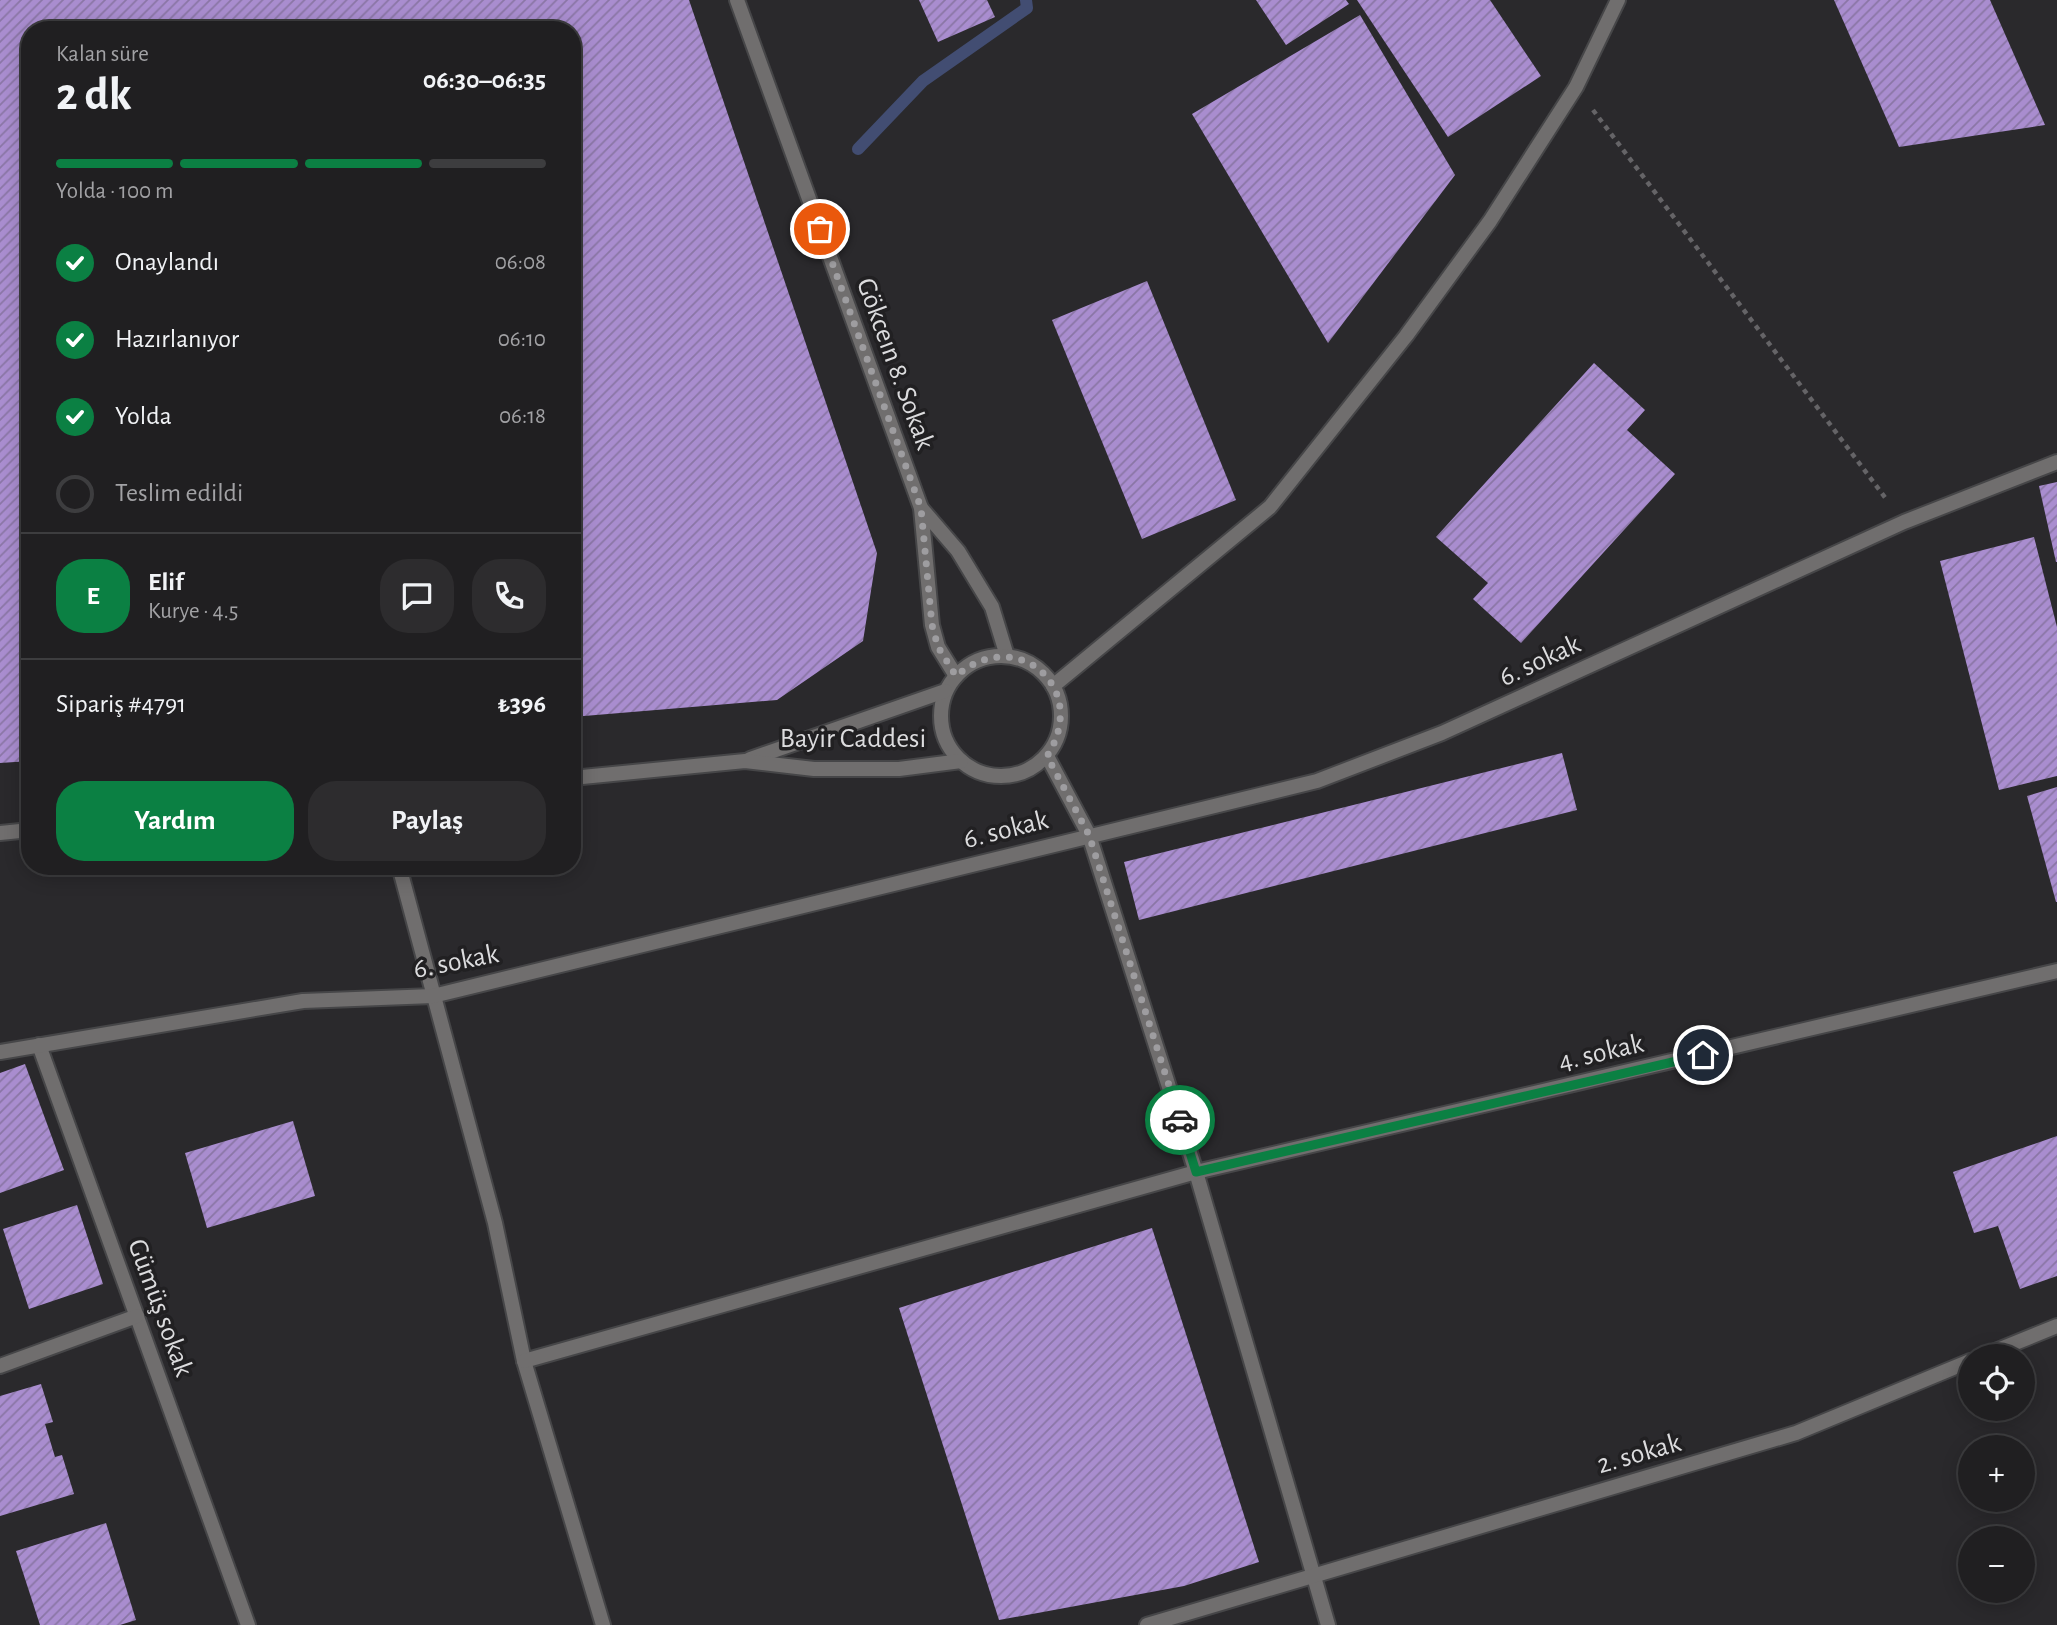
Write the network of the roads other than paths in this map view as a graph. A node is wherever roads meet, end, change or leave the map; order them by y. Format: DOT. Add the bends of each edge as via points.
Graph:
graph roads {
  1 [pos="737,0"];
  2 [pos="1618,0"];
  3 [pos="2057,462"];
  4 [pos="921,508"];
  5 [pos="1007,656"];
  6 [pos="956,676"];
  7 [pos="1054,685"];
  8 [pos="945,691"];
  9 [pos="1047,756"];
  10 [pos="745,761"];
  11 [pos="961,761"];
  12 [pos="581,777"];
  13 [pos="21,831"];
  14 [pos="0,833"];
  15 [pos="1089,835"];
  16 [pos="401,875"];
  17 [pos="2057,971"];
  18 [pos="433,996"];
  19 [pos="39,1045"];
  20 [pos="0,1052"];
  21 [pos="1196,1172"];
  22 [pos="137,1316"];
  23 [pos="2057,1326"];
  24 [pos="2013,1344"];
  25 [pos="524,1362"];
  26 [pos="0,1366"];
  27 [pos="1958,1366"];
  28 [pos="1315,1574"];
  29 [pos="248,1625"];
  30 [pos="603,1625"];
  31 [pos="1147,1625"];
  32 [pos="1328,1625"];
  1 -- 4 [label="street, Gökceın 8. Sokak"];
  2 -- 7 [label="street" via="1576,87 1475,242 1270,507"];
  3 -- 15 [label="street, 6. sokak" via="1904,522 1442,733 1317,781"];
  4 -- 5 [label="street, Gökceın 8. Sokak" via="958,551 992,607"];
  4 -- 6 [label="street, Gökceın 8. Sokak" via="932,625 938,647"];
  5 -- 6 [label="street" via="971,663"];
  5 -- 7 [label="street" via="1042,671"];
  6 -- 8 [label="street"];
  7 -- 9 [label="street" via="1062,722"];
  8 -- 10 [label="street, Bayir Caddesi"];
  8 -- 11 [label="street" via="942,729 948,746"];
  9 -- 11 [label="street" via="1032,768 1005,776 977,772"];
  9 -- 15 [label="street"];
  10 -- 11 [label="street, Bayir Caddesi" via="814,769 899,769"];
  10 -- 12 [label="street, Bayir Caddesi"];
  13 -- 14 [label="street"];
  15 -- 18 [label="street, 6. sokak"];
  15 -- 21 [label="street"];
  16 -- 18 [label="street"];
  17 -- 21 [label="street, 4. sokak"];
  18 -- 19 [label="street, 6. sokak" via="303,1001"];
  18 -- 25 [label="street" via="495,1223"];
  19 -- 20 [label="street"];
  19 -- 22 [label="street, Gümüş sokak"];
  21 -- 25 [label="street, 4. sokak"];
  21 -- 28 [label="street"];
  22 -- 26 [label="street"];
  22 -- 29 [label="street, Gümüş sokak"];
  23 -- 24 [label="street"];
  25 -- 30 [label="street"];
  27 -- 28 [label="street, 2. sokak" via="1796,1433"];
  28 -- 31 [label="street, 2. sokak"];
  28 -- 32 [label="street"];
}
